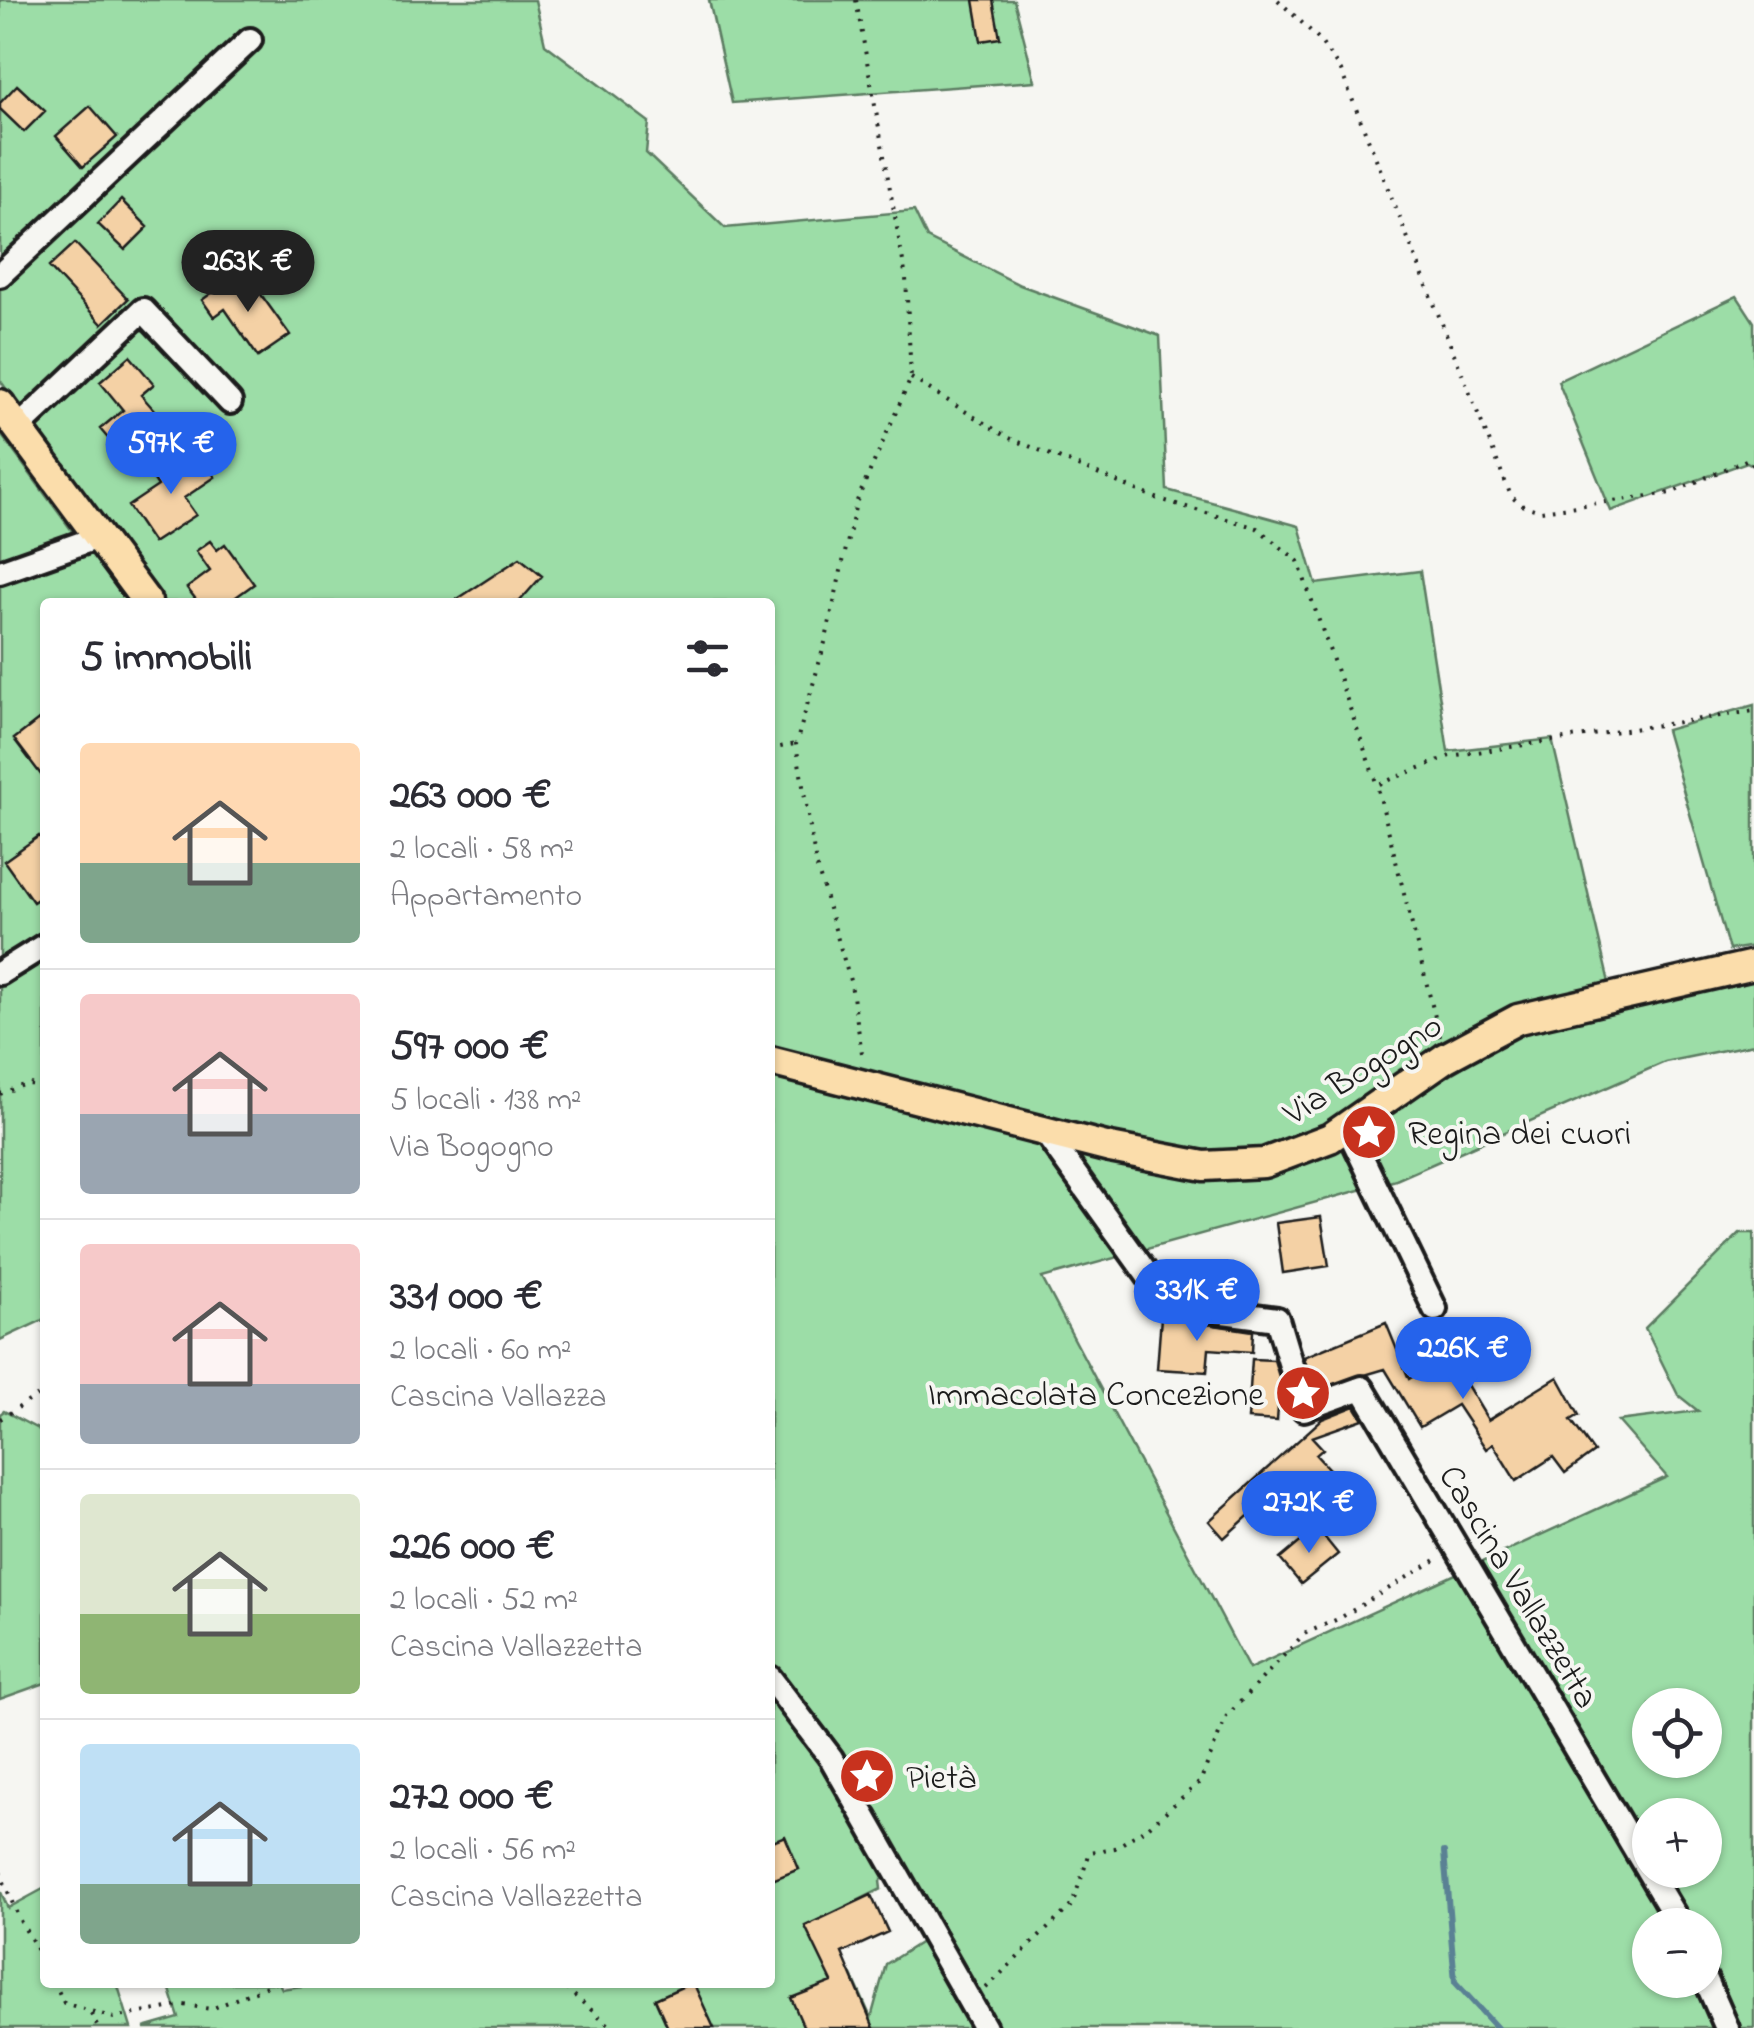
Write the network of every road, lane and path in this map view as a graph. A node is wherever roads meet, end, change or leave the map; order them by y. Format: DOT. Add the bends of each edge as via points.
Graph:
graph roads {
  1 [pos="856,0"];
  2 [pos="1278,0"];
  3 [pos="250,40"];
  4 [pos="0,275"];
  5 [pos="911,378"];
  6 [pos="230,402"];
  7 [pos="0,404"];
  8 [pos="18,428"];
  9 [pos="1754,466"];
  10 [pos="99,537"];
  11 [pos="0,572"];
  12 [pos="145,598"];
  13 [pos="1754,711"];
  14 [pos="796,744"];
  15 [pos="775,748"];
  16 [pos="1377,786"];
  17 [pos="40,949"];
  18 [pos="1754,965"];
  19 [pos="0,974"];
  20 [pos="1445,1058"];
  21 [pos="775,1061"];
  22 [pos="40,1084"];
  23 [pos="867,1084"];
  24 [pos="0,1094"];
  25 [pos="1347,1127"];
  26 [pos="1042,1128"];
  27 [pos="1435,1308"];
  28 [pos="40,1394"];
  29 [pos="0,1418"];
  30 [pos="1456,1548"];
  31 [pos="775,1685"];
  32 [pos="0,1872"];
  33 [pos="1670,1908"];
  34 [pos="40,1954"];
  35 [pos="57,1988"];
  36 [pos="262,1988"];
  37 [pos="565,1988"];
  38 [pos="1714,1998"];
  39 [pos="968,2001"];
  40 [pos="91,2014"];
  41 [pos="98,2028"];
  42 [pos="613,2028"];
  43 [pos="984,2028"];
  44 [pos="1727,2028"];
  1 -- 5 [label="path" via="906,278"];
  2 -- 9 [label="path" via="1318,38 1341,72 1512,496 1531,510 1568,509 1672,493 1748,458"];
  3 -- 4 [label="street"];
  5 -- 14 [label="path" via="856,503"];
  5 -- 16 [label="path" via="1007,437 1156,498 1257,528 1298,561"];
  6 -- 8 [label="street" via="143,310"];
  7 -- 8 [label="main road"];
  8 -- 10 [label="main road"];
  10 -- 11 [label="street"];
  10 -- 12 [label="main road"];
  13 -- 16 [label="path" via="1450,756"];
  14 -- 15 [label="path"];
  14 -- 23 [label="path"];
  16 -- 20 [label="path"];
  17 -- 19 [label="street"];
  18 -- 20 [label="main road, Via Bogogno" via="1518,1019"];
  20 -- 25 [label="main road, Via Bogogno"];
  21 -- 23 [label="main road, Via Bogogno"];
  22 -- 24 [label="path"];
  23 -- 26 [label="main road, Via Bogogno"];
  25 -- 26 [label="main road, Via Bogogno" via="1298,1154 1204,1166"];
  25 -- 27 [label="street"];
  26 -- 30 [label="street, Cascina Vallazzetta" via="1169,1305 1277,1318 1304,1408 1360,1388"];
  28 -- 29 [label="path"];
  30 -- 33 [label="street, Cascina Vallazzetta"];
  30 -- 39 [label="path" via="1304,1634 1226,1717 1200,1782 1115,1848 1090,1852 1072,1905"];
  31 -- 39 [label="street" via="831,1758"];
  32 -- 34 [label="path"];
  35 -- 40 [label="path" via="64,2003"];
  36 -- 40 [label="path" via="211,2009 184,2005 114,2018"];
  37 -- 42 [label="path"];
  38 -- 44 [label="street"];
  39 -- 43 [label="street"];
  40 -- 41 [label="path"];
}
